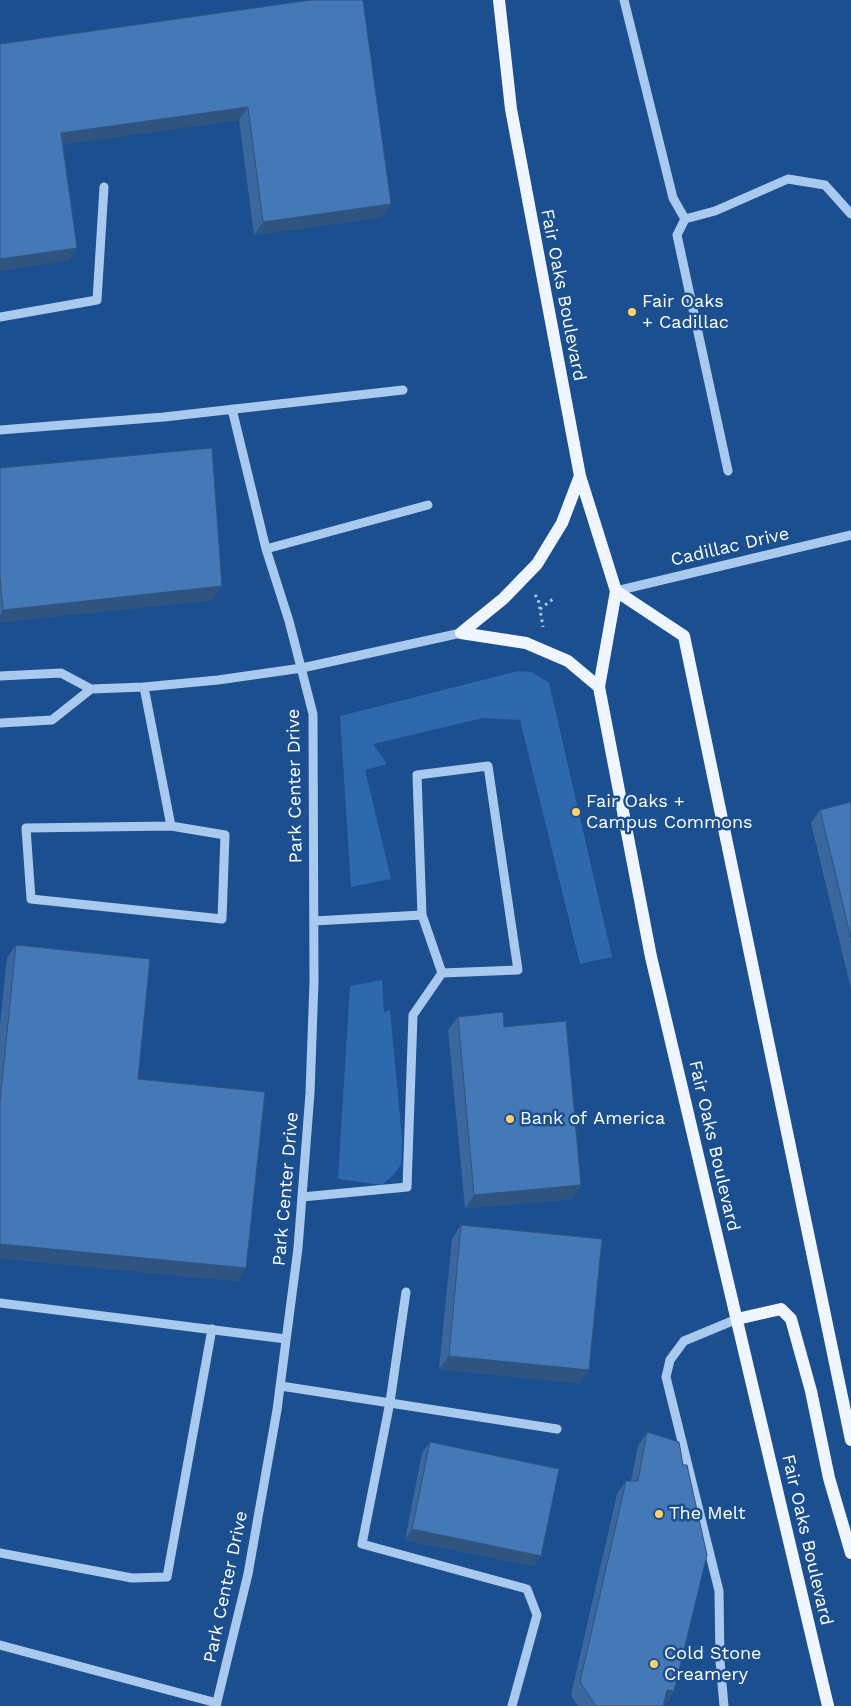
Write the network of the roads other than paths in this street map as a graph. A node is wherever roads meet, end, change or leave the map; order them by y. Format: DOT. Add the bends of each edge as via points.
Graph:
graph roads {
  1 [pos="499,0"];
  2 [pos="624,0"];
  3 [pos="104,187"];
  4 [pos="851,214"];
  5 [pos="685,219"];
  6 [pos="0,317"];
  7 [pos="403,390"];
  8 [pos="232,409"];
  9 [pos="0,430"];
  10 [pos="728,471"];
  11 [pos="580,476"];
  12 [pos="428,505"];
  13 [pos="851,536"];
  14 [pos="266,549"];
  15 [pos="616,591"];
  16 [pos="461,633"];
  17 [pos="302,668"];
  18 [pos="0,676"];
  19 [pos="144,687"];
  20 [pos="599,687"];
  21 [pos="91,689"];
  22 [pos="0,723"];
  23 [pos="171,826"];
  24 [pos="422,915"];
  25 [pos="314,921"];
  26 [pos="442,973"];
  27 [pos="302,1197"];
  28 [pos="406,1292"];
  29 [pos="0,1303"];
  30 [pos="737,1319"];
  31 [pos="212,1329"];
  32 [pos="286,1339"];
  33 [pos="281,1386"];
  34 [pos="390,1402"];
  35 [pos="557,1429"];
  36 [pos="851,1440"];
  37 [pos="0,1553"];
  38 [pos="851,1553"];
  39 [pos="0,1644"];
  40 [pos="216,1704"];
  41 [pos="512,1706"];
  42 [pos="724,1706"];
  43 [pos="828,1706"];
  1 -- 11 [label="main road, Fair Oaks Boulevard" via="511,109"];
  2 -- 5 [label="street" via="673,198"];
  3 -- 6 [label="street" via="97,300"];
  4 -- 5 [label="street" via="825,186 788,179 715,211"];
  5 -- 10 [label="street" via="677,236"];
  7 -- 8 [label="street"];
  8 -- 9 [label="street"];
  8 -- 14 [label="street, Park Center Drive"];
  11 -- 15 [label="main road, Fair Oaks Boulevard"];
  11 -- 16 [label="main road" via="562,522 537,564 503,599"];
  12 -- 14 [label="street"];
  13 -- 15 [label="street, Cadillac Drive"];
  14 -- 17 [label="street, Park Center Drive"];
  15 -- 20 [label="main road, Fair Oaks Boulevard"];
  15 -- 36 [label="main road" via="684,636"];
  16 -- 17 [label="street"];
  16 -- 20 [label="main road" via="526,643 568,661"];
  17 -- 19 [label="street"];
  17 -- 25 [label="street, Park Center Drive" via="313,714"];
  18 -- 21 [label="street" via="61,673"];
  19 -- 21 [label="street"];
  19 -- 23 [label="street"];
  20 -- 30 [label="main road, Fair Oaks Boulevard" via="651,957"];
  21 -- 22 [label="street" via="52,720"];
  23 -- 23 [label="street" via="225,835 222,919 31,898 26,828"];
  24 -- 25 [label="street"];
  24 -- 26 [label="street"];
  24 -- 26 [label="street" via="417,775 488,766 518,970"];
  25 -- 27 [label="street, Park Center Drive" via="310,1093"];
  26 -- 27 [label="street" via="413,1015 407,1186"];
  27 -- 32 [label="street, Park Center Drive"];
  28 -- 34 [label="street"];
  29 -- 31 [label="street"];
  30 -- 38 [label="main road" via="781,1309 791,1319 811,1391 829,1478"];
  30 -- 42 [label="street" via="684,1342 670,1360 666,1377 719,1591"];
  30 -- 43 [label="main road, Fair Oaks Boulevard"];
  31 -- 32 [label="street"];
  31 -- 37 [label="street" via="167,1577 132,1578"];
  32 -- 33 [label="street, Park Center Drive"];
  33 -- 34 [label="street"];
  33 -- 40 [label="street, Park Center Drive" via="248,1574"];
  34 -- 35 [label="street"];
  34 -- 41 [label="street" via="362,1544 527,1589 537,1616"];
  39 -- 40 [label="street"];
}
